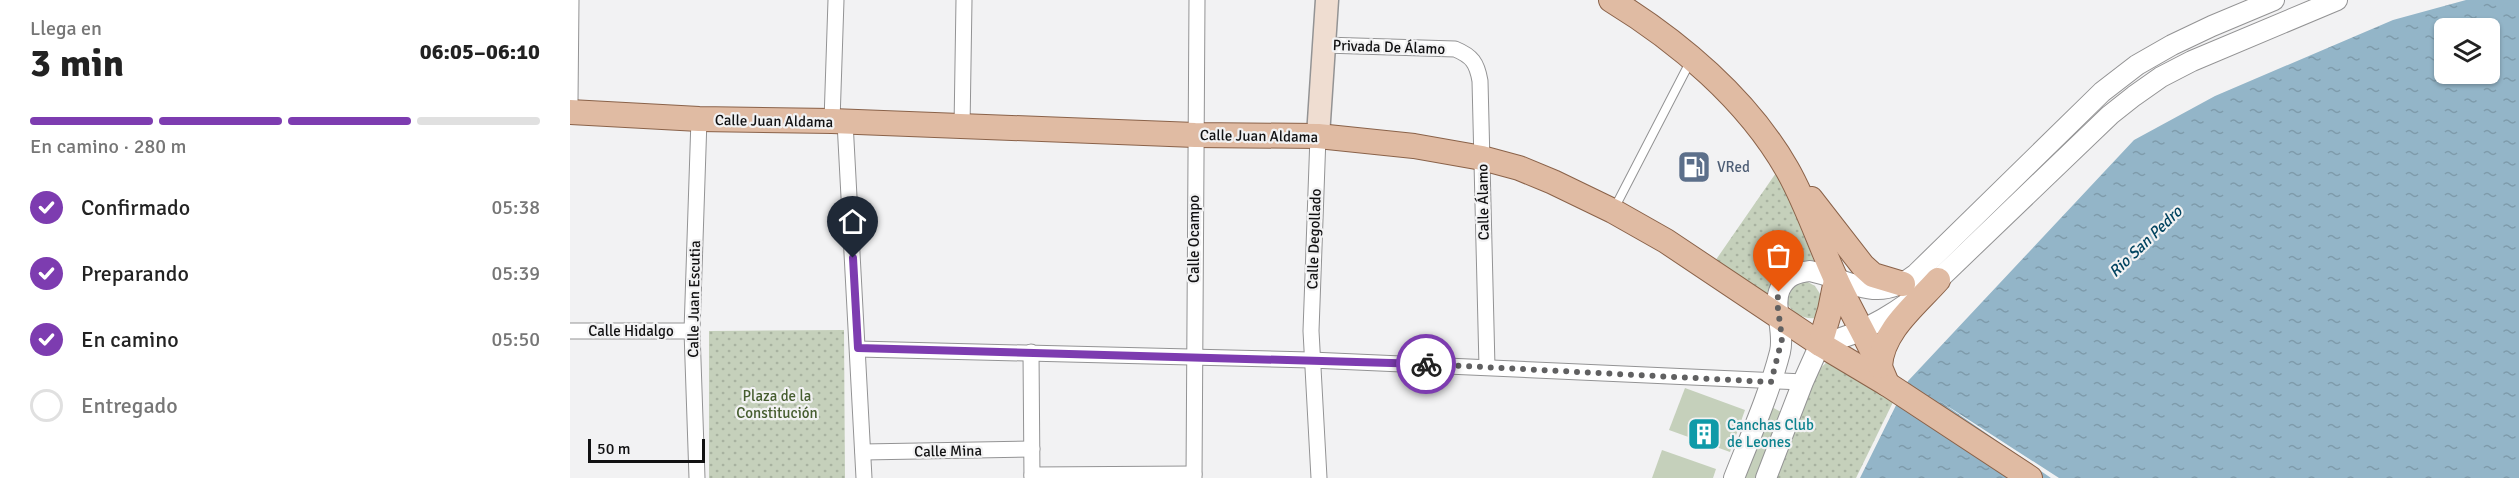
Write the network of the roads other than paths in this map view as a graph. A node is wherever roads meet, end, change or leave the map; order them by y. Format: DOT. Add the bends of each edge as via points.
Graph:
graph roads {
  1 [pos="571,0"];
  2 [pos="836,0"];
  3 [pos="964,0"];
  4 [pos="1197,0"];
  5 [pos="1327,0"];
  6 [pos="1611,0"];
  7 [pos="2274,0"];
  8 [pos="2337,0"];
  9 [pos="1324,45"];
  10 [pos="1455,49"];
  11 [pos="1692,58"];
  12 [pos="570,101"];
  13 [pos="570,112"];
  14 [pos="699,119"];
  15 [pos="839,122"];
  16 [pos="962,128"];
  17 [pos="1195,135"];
  18 [pos="1318,136"];
  19 [pos="1482,158"];
  20 [pos="1789,171"];
  21 [pos="1613,211"];
  22 [pos="1836,280"];
  23 [pos="1938,280"];
  24 [pos="1903,284"];
  25 [pos="1780,317"];
  26 [pos="570,331"];
  27 [pos="692,331"];
  28 [pos="1862,332"];
  29 [pos="1820,344"];
  30 [pos="858,348"];
  31 [pos="1031,352"];
  32 [pos="1194,357"];
  33 [pos="1311,360"];
  34 [pos="1487,367"];
  35 [pos="1886,379"];
  36 [pos="1803,381"];
  37 [pos="1771,382"];
  38 [pos="1032,449"];
  39 [pos="863,452"];
  40 [pos="1032,476"];
  41 [pos="1194,476"];
  42 [pos="697,478"];
  43 [pos="864,478"];
  44 [pos="1319,478"];
  45 [pos="1734,478"];
  46 [pos="1766,478"];
  47 [pos="2030,478"];
  1 -- 12 [label="street"];
  2 -- 15 [label="street"];
  3 -- 16 [label="street"];
  4 -- 17 [label="street, Calle Ocampo"];
  5 -- 9 [label="main road, Calle Degollado"];
  6 -- 11 [label="main road"];
  7 -- 24 [label="street" via="2202,30 2137,65 2102,92"];
  8 -- 23 [label="street" via="2192,61 2152,83 2110,115"];
  9 -- 10 [label="street, Privada De Álamo"];
  9 -- 18 [label="main road, Calle Degollado"];
  10 -- 19 [label="street, Calle Álamo" via="1478,66"];
  11 -- 20 [label="main road" via="1748,114"];
  11 -- 21 [label="lane"];
  13 -- 14 [label="main road, Calle Juan Aldama"];
  14 -- 15 [label="main road, Calle Juan Aldama"];
  14 -- 27 [label="street, Calle Juan Escutia"];
  15 -- 16 [label="main road, Calle Juan Aldama"];
  15 -- 30 [label="street"];
  16 -- 17 [label="main road, Calle Juan Aldama"];
  17 -- 18 [label="main road, Calle Juan Aldama"];
  17 -- 32 [label="street, Calle Ocampo"];
  18 -- 19 [label="main road, Calle Juan Aldama"];
  18 -- 33 [label="street, Calle Degollado"];
  19 -- 21 [label="main road, Calle Juan Aldama" via="1519,168"];
  19 -- 34 [label="street, Calle Álamo"];
  20 -- 22 [label="main road"];
  20 -- 24 [label="main road" via="1863,266 1873,275"];
  21 -- 25 [label="main road, Calle Juan Aldama" via="1666,241"];
  22 -- 24 [label="street" via="1878,290"];
  22 -- 25 [label="street" via="1810,271 1789,277 1779,292"];
  22 -- 28 [label="main road"];
  22 -- 29 [label="main road"];
  23 -- 28 [label="street"];
  23 -- 35 [label="main road" via="1884,345"];
  25 -- 29 [label="main road, Calle Juan Aldama"];
  25 -- 37 [label="street" via="1782,339"];
  26 -- 27 [label="street, Calle Hidalgo"];
  27 -- 42 [label="street, Calle Juan Escutia"];
  28 -- 29 [label="street"];
  28 -- 35 [label="main road"];
  29 -- 35 [label="main road, Calle Juan Aldama"];
  29 -- 36 [label="street"];
  30 -- 31 [label="street"];
  30 -- 39 [label="street"];
  31 -- 32 [label="street"];
  31 -- 38 [label="street"];
  32 -- 33 [label="street"];
  32 -- 41 [label="street, Calle Ocampo"];
  33 -- 34 [label="street"];
  33 -- 44 [label="street, Calle Degollado"];
  34 -- 37 [label="street"];
  35 -- 47 [label="main road, Calle Juan Aldama"];
  36 -- 37 [label="street"];
  36 -- 46 [label="street"];
  37 -- 45 [label="street"];
  38 -- 39 [label="street, Calle Mina"];
  38 -- 40 [label="street"];
  39 -- 43 [label="street"];
  40 -- 41 [label="street"];
}
